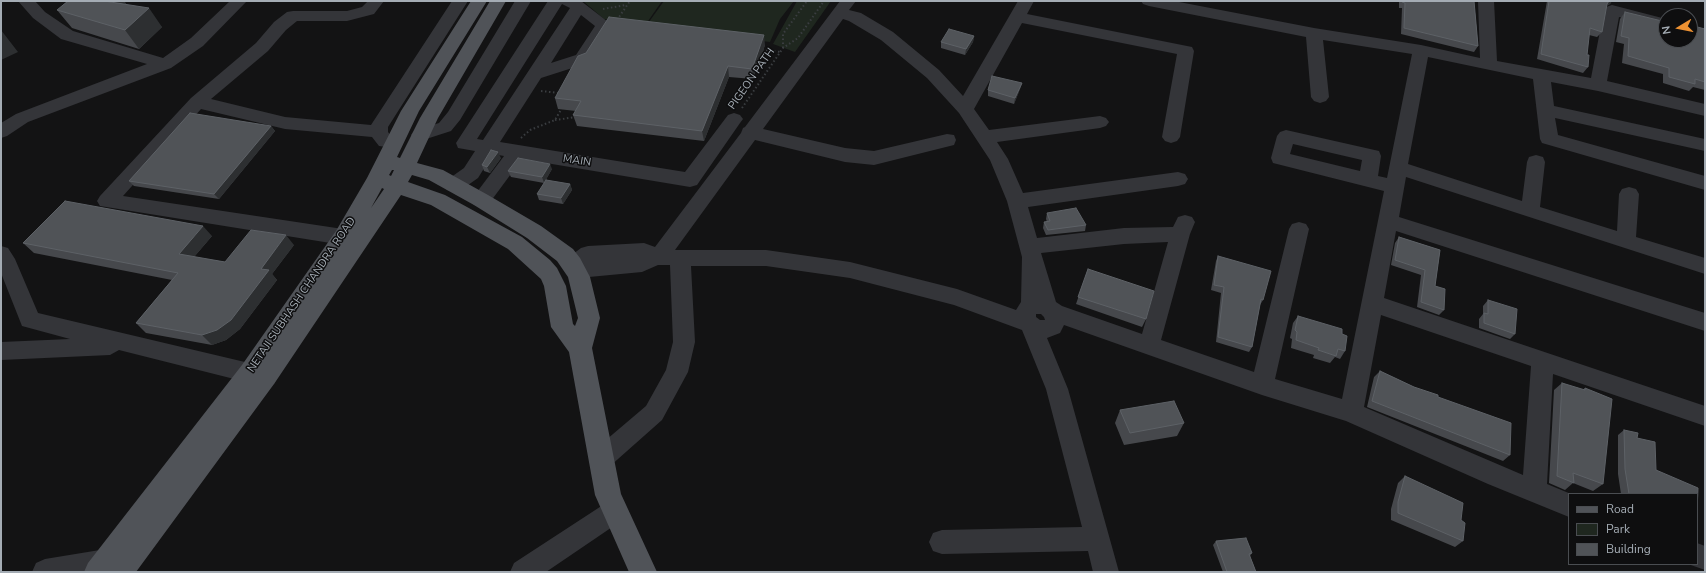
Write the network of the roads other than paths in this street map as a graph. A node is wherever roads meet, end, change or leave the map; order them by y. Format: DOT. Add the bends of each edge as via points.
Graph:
graph roads {
  1 [pos="26,1"];
  2 [pos="239,1"];
  3 [pos="376,1"];
  4 [pos="460,1"];
  5 [pos="479,1"];
  6 [pos="498,1"];
  7 [pos="523,1"];
  8 [pos="556,1"];
  9 [pos="1026,1"];
  10 [pos="1149,1"];
  11 [pos="1486,1"];
  12 [pos="578,6"];
  13 [pos="844,7"];
  14 [pos="1018,17"];
  15 [pos="1658,22"];
  16 [pos="1314,33"];
  17 [pos="1421,50"];
  18 [pos="164,64"];
  19 [pos="1489,65"];
  20 [pos="535,74"];
  21 [pos="1541,74"];
  22 [pos="1598,85"];
  23 [pos="1320,97"];
  24 [pos="197,102"];
  25 [pos="965,109"];
  26 [pos="1546,110"];
  27 [pos="1705,110"];
  28 [pos="1609,118"];
  29 [pos="734,119"];
  30 [pos="1100,122"];
  31 [pos="1638,130"];
  32 [pos="1,132"];
  33 [pos="749,132"];
  34 [pos="420,135"];
  35 [pos="984,137"];
  36 [pos="1171,137"];
  37 [pos="947,140"];
  38 [pos="1705,145"];
  39 [pos="487,146"];
  40 [pos="513,151"];
  41 [pos="1610,156"];
  42 [pos="389,161"];
  43 [pos="1536,162"];
  44 [pos="1643,166"];
  45 [pos="1398,167"];
  46 [pos="1178,179"];
  47 [pos="1368,181"];
  48 [pos="1705,183"];
  49 [pos="454,185"];
  50 [pos="1395,187"];
  51 [pos="1629,194"];
  52 [pos="482,200"];
  53 [pos="1017,201"];
  54 [pos="1530,211"];
  55 [pos="1388,221"];
  56 [pos="1299,229"];
  57 [pos="343,237"];
  58 [pos="1626,241"];
  59 [pos="1031,251"];
  60 [pos="1,254"];
  61 [pos="665,257"];
  62 [pos="574,263"];
  63 [pos="1705,266"];
  64 [pos="549,274"];
  65 [pos="1372,303"];
  66 [pos="1041,317"];
  67 [pos="1705,322"];
  68 [pos="1141,343"];
  69 [pos="128,345"];
  70 [pos="580,348"];
  71 [pos="1,351"];
  72 [pos="1543,361"];
  73 [pos="258,375"];
  74 [pos="1262,385"];
  75 [pos="1351,412"];
  76 [pos="1705,416"];
  77 [pos="601,459"];
  78 [pos="1534,491"];
  79 [pos="1568,504"];
  80 [pos="615,511"];
  81 [pos="1098,539"];
  82 [pos="942,542"];
  83 [pos="108,569"];
  84 [pos="45,572"];
  85 [pos="523,572"];
  86 [pos="643,572"];
  87 [pos="1106,572"];
  1 -- 18 [label="street" via="39,16 67,35"];
  2 -- 18 [label="street" via="197,42"];
  3 -- 24 [label="street" via="368,11 347,16 294,16"];
  4 -- 42 [label="street" via="393,104"];
  5 -- 42 [label="main road, NETAJI SUBHASH CHANDRA ROAD" via="410,111"];
  6 -- 34 [label="main road, NETAJI SUBHASH CHANDRA ROAD"];
  7 -- 34 [label="street" via="450,122 439,130"];
  8 -- 39 [label="street, MAIN" via="465,143"];
  9 -- 14 [label="street"];
  10 -- 16 [label="street"];
  11 -- 19 [label="street"];
  12 -- 20 [label="street"];
  12 -- 20 [label="street" via="604,25 582,60"];
  13 -- 25 [label="street" via="855,17 887,36 933,74"];
  13 -- 33 [label="street"];
  14 -- 25 [label="street"];
  14 -- 36 [label="street" via="1186,51"];
  15 -- 22 [label="street" via="1612,10"];
  16 -- 17 [label="street"];
  16 -- 23 [label="street"];
  17 -- 19 [label="street"];
  17 -- 45 [label="street"];
  18 -- 32 [label="street" via="22,118"];
  19 -- 21 [label="street"];
  20 -- 39 [label="street"];
  21 -- 22 [label="street"];
  21 -- 26 [label="street"];
  22 -- 27 [label="street"];
  24 -- 42 [label="street" via="285,123"];
  24 -- 57 [label="street" via="107,201"];
  25 -- 35 [label="street"];
  26 -- 28 [label="street"];
  26 -- 41 [label="street" via="1549,139"];
  28 -- 31 [label="street"];
  28 -- 41 [label="street"];
  29 -- 40 [label="street, MAIN" via="690,180"];
  30 -- 35 [label="street"];
  31 -- 38 [label="street"];
  31 -- 44 [label="street"];
  33 -- 37 [label="street" via="845,155 874,158"];
  33 -- 61 [label="street"];
  34 -- 42 [label="main road, NETAJI SUBHASH CHANDRA ROAD"];
  35 -- 53 [label="street" via="999,159"];
  39 -- 40 [label="street, MAIN"];
  39 -- 49 [label="street" via="471,173"];
  40 -- 52 [label="street"];
  41 -- 44 [label="street"];
  42 -- 49 [label="main road" via="436,175"];
  42 -- 57 [label="main road, NETAJI SUBHASH CHANDRA ROAD"];
  42 -- 64 [label="main road" via="438,200 515,243"];
  42 -- 73 [label="main road, NETAJI SUBHASH CHANDRA ROAD"];
  43 -- 54 [label="street"];
  44 -- 48 [label="street"];
  45 -- 50 [label="street"];
  45 -- 54 [label="street"];
  46 -- 53 [label="street"];
  47 -- 50 [label="street"];
  49 -- 52 [label="main road"];
  50 -- 55 [label="street"];
  51 -- 58 [label="street"];
  52 -- 62 [label="main road" via="534,232"];
  53 -- 59 [label="street"];
  54 -- 58 [label="street"];
  55 -- 65 [label="street"];
  55 -- 67 [label="street"];
  56 -- 74 [label="street"];
  57 -- 73 [label="main road, NETAJI SUBHASH CHANDRA ROAD"];
  58 -- 63 [label="street"];
  59 -- 66 [label="street"];
  59 -- 68 [label="street" via="1183,227"];
  60 -- 69 [label="street" via="30,320"];
  61 -- 62 [label="street" via="642,264 589,269"];
  61 -- 66 [label="street" via="773,259 850,270"];
  61 -- 77 [label="street" via="684,342 677,372 654,413"];
  62 -- 64 [label="street"];
  62 -- 70 [label="main road" via="589,318"];
  64 -- 70 [label="main road" via="555,286 562,327"];
  65 -- 72 [label="street"];
  65 -- 75 [label="street"];
  66 -- 68 [label="street"];
  66 -- 81 [label="street" via="1057,389"];
  68 -- 74 [label="street"];
  69 -- 71 [label="street"];
  69 -- 73 [label="street"];
  70 -- 77 [label="main road"];
  72 -- 76 [label="street"];
  72 -- 78 [label="street"];
  73 -- 83 [label="main road, NETAJI SUBHASH CHANDRA ROAD"];
  74 -- 75 [label="street"];
  75 -- 78 [label="street"];
  77 -- 80 [label="main road" via="608,495"];
  78 -- 79 [label="street"];
  80 -- 85 [label="street"];
  80 -- 86 [label="main road"];
  81 -- 82 [label="street"];
  81 -- 87 [label="street"];
  83 -- 84 [label="street"];
}
